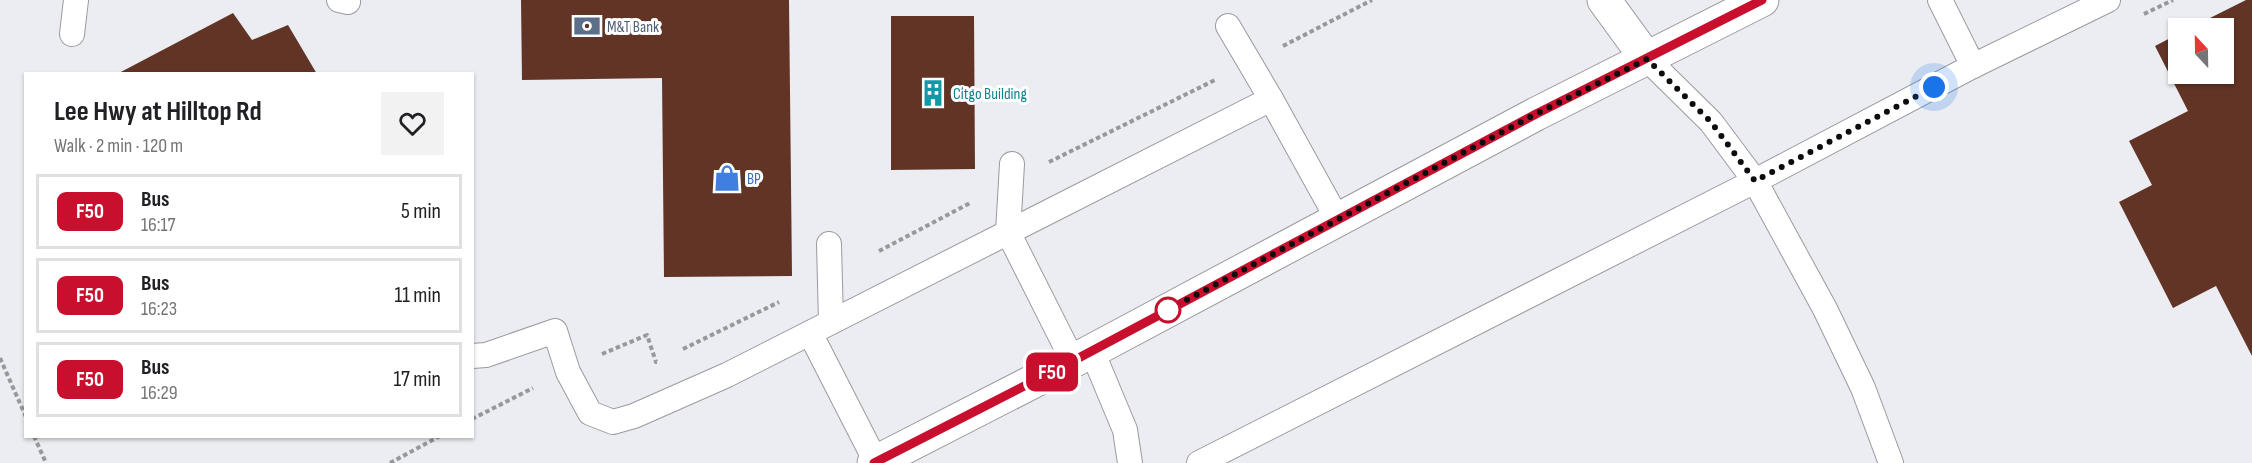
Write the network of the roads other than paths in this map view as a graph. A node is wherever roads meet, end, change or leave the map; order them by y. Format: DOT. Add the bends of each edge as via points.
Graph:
graph roads {
  1 [pos="76,0"];
  2 [pos="1604,0"];
  3 [pos="1762,0"];
  4 [pos="1940,0"];
  5 [pos="2108,0"];
  6 [pos="1228,26"];
  7 [pos="72,34"];
  8 [pos="1647,59"];
  9 [pos="1973,66"];
  10 [pos="1271,99"];
  11 [pos="1011,174"];
  12 [pos="1755,181"];
  13 [pos="1338,220"];
  14 [pos="1008,232"];
  15 [pos="829,244"];
  16 [pos="821,327"];
  17 [pos="474,356"];
  18 [pos="1082,356"];
  19 [pos="875,462"];
  20 [pos="1130,463"];
  21 [pos="1199,463"];
  22 [pos="1891,463"];
  1 -- 7 [label="lane"];
  2 -- 8 [label="main road"];
  3 -- 8 [label="main road"];
  4 -- 9 [label="lane"];
  5 -- 9 [label="lane"];
  6 -- 10 [label="lane"];
  8 -- 12 [label="lane" via="1711,122"];
  8 -- 13 [label="main road"];
  9 -- 12 [label="lane"];
  10 -- 13 [label="lane"];
  10 -- 14 [label="lane"];
  11 -- 14 [label="lane"];
  12 -- 21 [label="lane"];
  12 -- 22 [label="lane" via="1825,309 1863,388"];
  13 -- 18 [label="main road"];
  14 -- 16 [label="lane"];
  14 -- 18 [label="lane"];
  15 -- 16 [label="lane" via="830,277"];
  16 -- 17 [label="lane" via="727,375 613,422 590,413 568,372 555,331"];
  16 -- 19 [label="lane"];
  18 -- 19 [label="main road"];
  18 -- 20 [label="lane" via="1125,430"];
}
